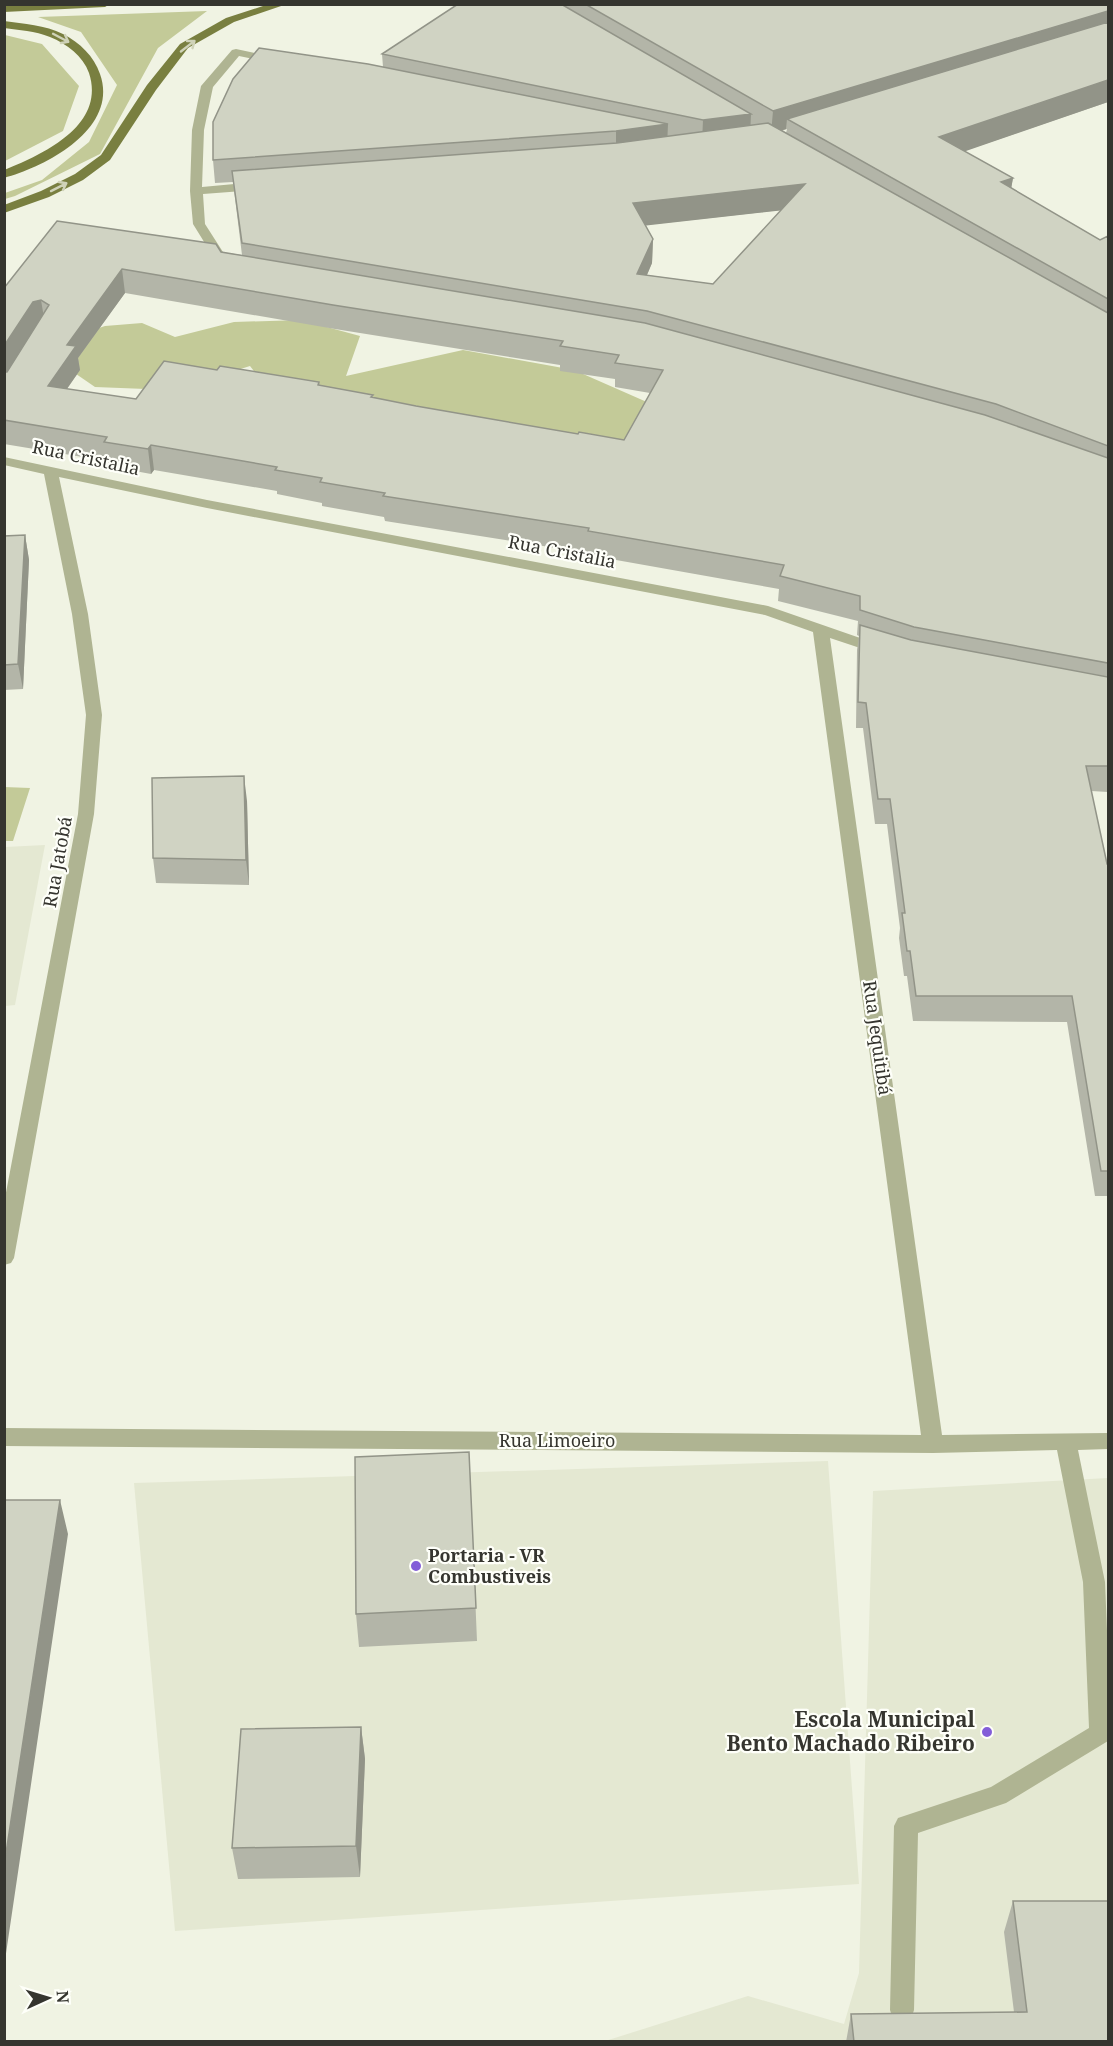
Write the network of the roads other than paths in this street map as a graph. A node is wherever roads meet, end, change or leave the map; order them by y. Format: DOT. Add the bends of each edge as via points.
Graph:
graph roads {
  1 [pos="105,4"];
  2 [pos="282,4"];
  3 [pos="4,9"];
  4 [pos="4,24"];
  5 [pos="283,61"];
  6 [pos="4,174"];
  7 [pos="266,185"];
  8 [pos="196,190"];
  9 [pos="4,209"];
  10 [pos="241,272"];
  11 [pos="4,461"];
  12 [pos="51,471"];
  13 [pos="821,631"];
  14 [pos="897,655"];
  15 [pos="4,1258"];
  16 [pos="4,1437"];
  17 [pos="1108,1441"];
  18 [pos="1066,1442"];
  19 [pos="933,1444"];
  20 [pos="902,2010"];
  1 -- 3 [label="main road"];
  9 -- 2 [label="main road, one-way" via="70,182 106,157 184,46 230,20"];
  4 -- 6 [label="main road, one-way" via="50,33 69,43 89,60 100,80 99,104 67,143"];
  5 -- 8 [label="street" via="236,52 207,86 198,130"];
  7 -- 8 [label="street"];
  8 -- 10 [label="street" via="199,224 229,270"];
  11 -- 12 [label="street, Rua Cristalia"];
  12 -- 13 [label="street, Rua Cristalia" via="768,611"];
  12 -- 15 [label="street, Rua Jatobá" via="80,614 94,715 86,814"];
  13 -- 14 [label="street, Rua Cristalia"];
  13 -- 19 [label="street, Rua Jequitibá"];
  16 -- 19 [label="street, Rua Limoeiro"];
  17 -- 18 [label="street, Rua Limoeiro"];
  18 -- 19 [label="street, Rua Limoeiro"];
  18 -- 20 [label="street" via="1094,1582 1101,1733 998,1795 906,1826"];
}
